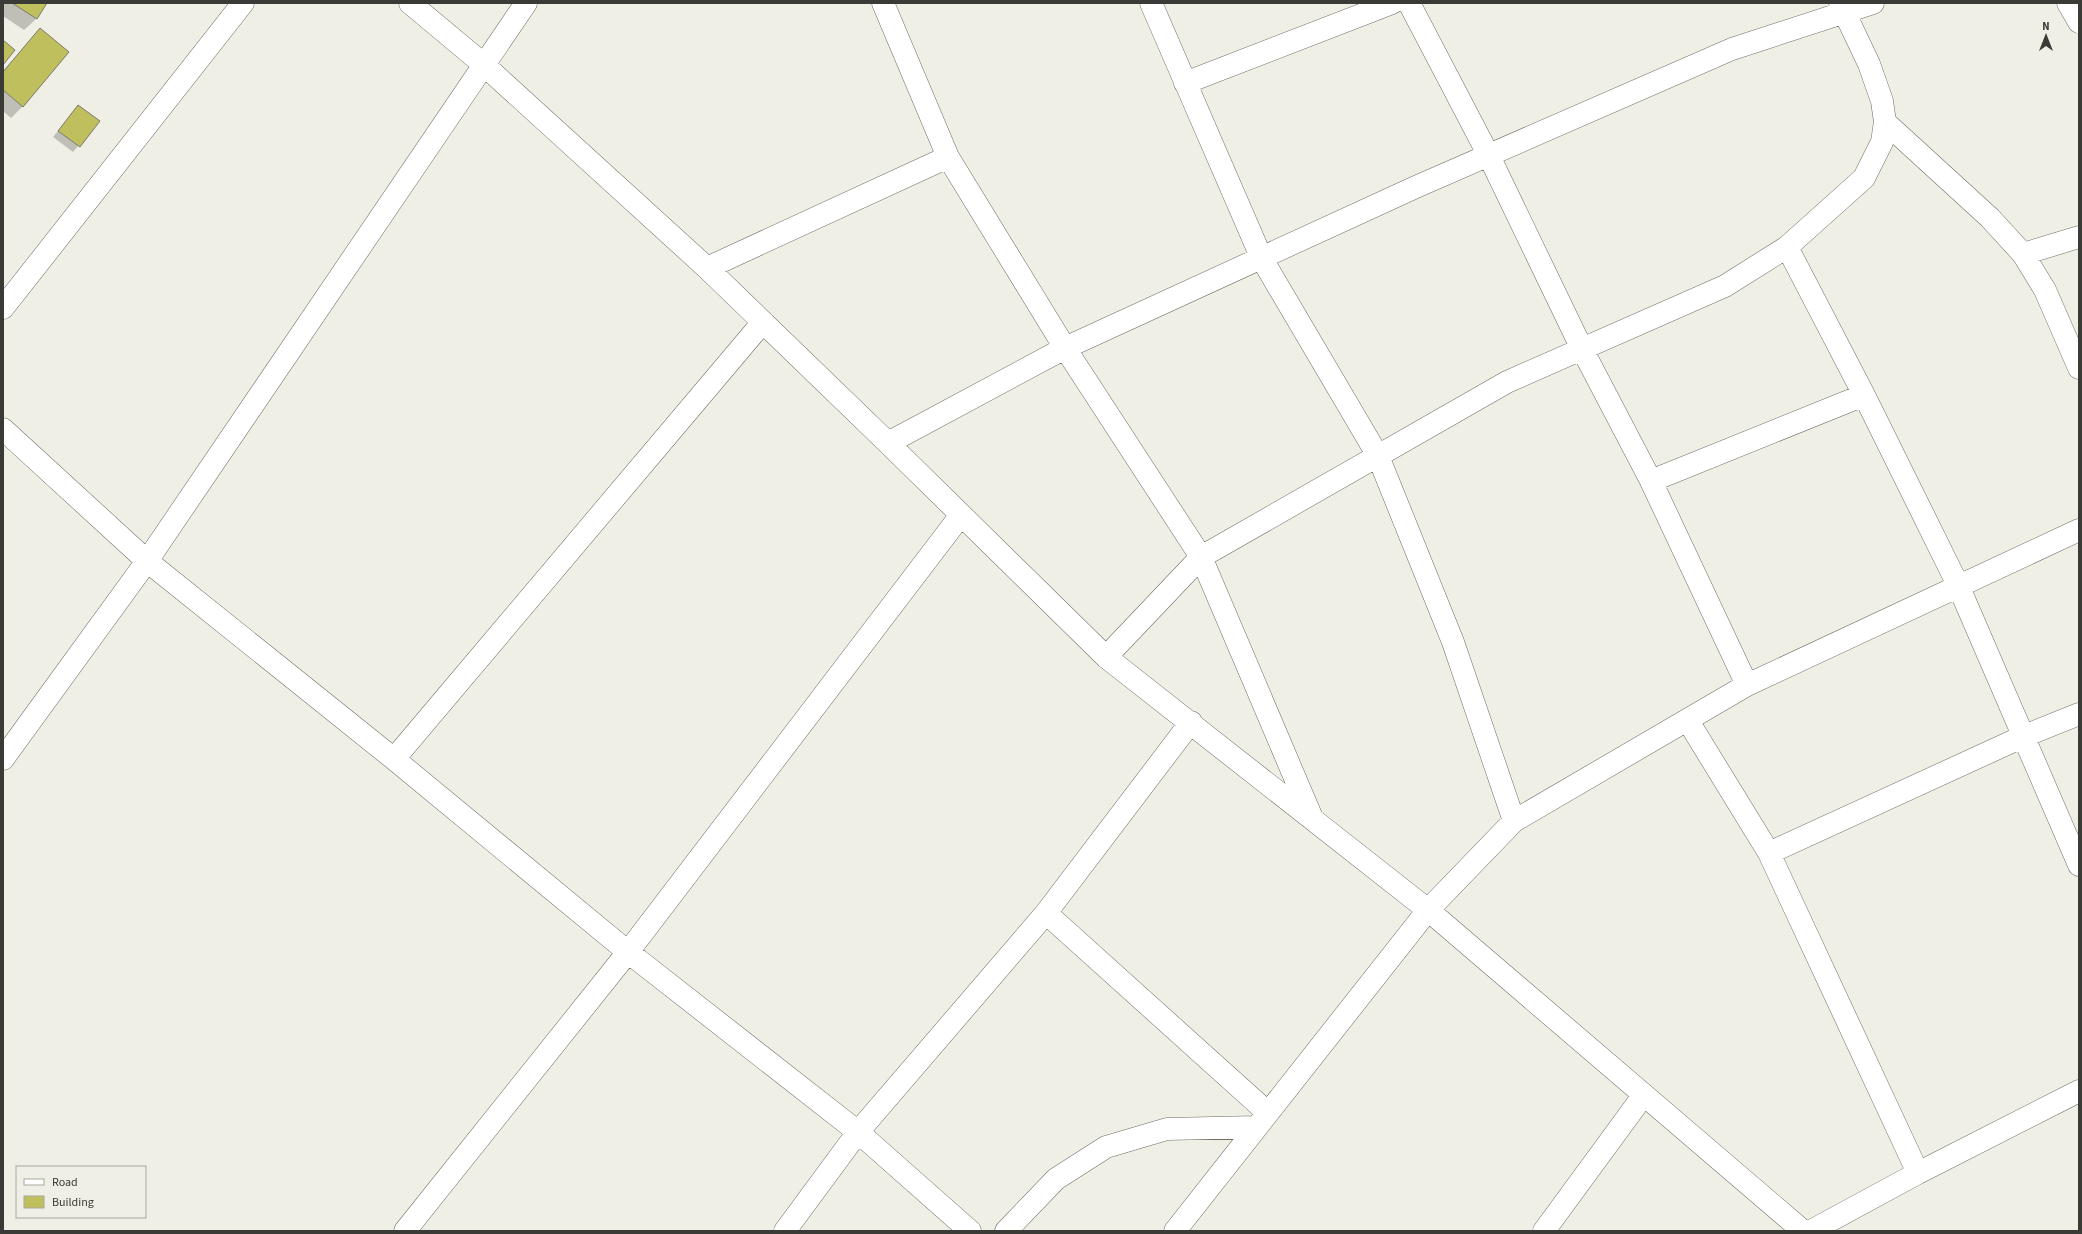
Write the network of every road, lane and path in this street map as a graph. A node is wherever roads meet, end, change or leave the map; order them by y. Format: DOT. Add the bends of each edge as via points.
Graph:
graph roads {
  1 [pos="243,3"];
  2 [pos="410,3"];
  3 [pos="526,3"];
  4 [pos="883,3"];
  5 [pos="1152,3"];
  6 [pos="1392,3"];
  7 [pos="1409,3"];
  8 [pos="1873,3"];
  9 [pos="2068,3"];
  10 [pos="1842,7"];
  11 [pos="2079,22"];
  12 [pos="483,64"];
  13 [pos="1185,83"];
  14 [pos="1885,122"];
  15 [pos="1489,156"];
  16 [pos="948,157"];
  17 [pos="2079,237"];
  18 [pos="1787,247"];
  19 [pos="2023,254"];
  20 [pos="1262,259"];
  21 [pos="707,268"];
  22 [pos="3,308"];
  23 [pos="763,322"];
  24 [pos="1065,348"];
  25 [pos="1582,349"];
  26 [pos="2079,368"];
  27 [pos="1864,395"];
  28 [pos="3,429"];
  29 [pos="888,443"];
  30 [pos="1378,456"];
  31 [pos="1651,482"];
  32 [pos="961,515"];
  33 [pos="2079,530"];
  34 [pos="1202,557"];
  35 [pos="148,561"];
  36 [pos="1958,585"];
  37 [pos="1106,657"];
  38 [pos="1747,685"];
  39 [pos="2079,714"];
  40 [pos="1688,721"];
  41 [pos="1191,722"];
  42 [pos="2022,737"];
  43 [pos="3,759"];
  44 [pos="394,759"];
  45 [pos="1313,821"];
  46 [pos="1514,821"];
  47 [pos="1769,853"];
  48 [pos="2079,864"];
  49 [pos="1428,910"];
  50 [pos="1046,913"];
  51 [pos="628,952"];
  52 [pos="2079,1091"];
  53 [pos="1643,1096"];
  54 [pos="1263,1120"];
  55 [pos="858,1132"];
  56 [pos="1918,1173"];
  57 [pos="405,1231"];
  58 [pos="785,1231"];
  59 [pos="970,1231"];
  60 [pos="1006,1231"];
  61 [pos="1175,1231"];
  62 [pos="1544,1231"];
  63 [pos="1802,1231"];
  64 [pos="1811,1231"];
  1 -- 22 [label="street"];
  2 -- 12 [label="street"];
  3 -- 12 [label="street"];
  4 -- 16 [label="street"];
  5 -- 13 [label="street"];
  6 -- 13 [label="street"];
  7 -- 15 [label="street"];
  8 -- 10 [label="street"];
  9 -- 11 [label="street"];
  10 -- 14 [label="street" via="1880,93"];
  10 -- 15 [label="street" via="1732,49"];
  12 -- 21 [label="street"];
  12 -- 35 [label="street"];
  13 -- 20 [label="street"];
  14 -- 18 [label="street" via="1882,142 1864,178"];
  14 -- 19 [label="street" via="1990,218"];
  15 -- 20 [label="street"];
  15 -- 25 [label="street"];
  16 -- 21 [label="street"];
  16 -- 24 [label="street"];
  17 -- 19 [label="street"];
  18 -- 25 [label="street" via="1725,286"];
  18 -- 27 [label="street"];
  19 -- 26 [label="street" via="2045,290"];
  20 -- 24 [label="street"];
  20 -- 30 [label="street"];
  21 -- 23 [label="street"];
  23 -- 29 [label="street"];
  23 -- 44 [label="street"];
  24 -- 29 [label="street"];
  24 -- 34 [label="street"];
  25 -- 30 [label="street" via="1507,382"];
  25 -- 31 [label="street"];
  27 -- 31 [label="street"];
  27 -- 36 [label="street"];
  28 -- 35 [label="street"];
  29 -- 32 [label="street"];
  30 -- 34 [label="street"];
  30 -- 46 [label="street" via="1453,642"];
  31 -- 38 [label="street"];
  32 -- 37 [label="street"];
  32 -- 51 [label="street"];
  33 -- 36 [label="street"];
  34 -- 37 [label="street"];
  34 -- 45 [label="street"];
  35 -- 43 [label="street"];
  35 -- 44 [label="street"];
  36 -- 38 [label="street"];
  36 -- 42 [label="street"];
  37 -- 41 [label="street"];
  38 -- 40 [label="street"];
  39 -- 42 [label="street"];
  40 -- 46 [label="street"];
  40 -- 47 [label="street"];
  41 -- 45 [label="street"];
  41 -- 50 [label="street"];
  42 -- 47 [label="street"];
  42 -- 48 [label="street"];
  44 -- 51 [label="street"];
  45 -- 49 [label="street"];
  46 -- 49 [label="street"];
  47 -- 56 [label="street"];
  49 -- 53 [label="street"];
  49 -- 54 [label="street"];
  50 -- 54 [label="street"];
  50 -- 55 [label="street"];
  51 -- 55 [label="street"];
  51 -- 57 [label="street"];
  52 -- 56 [label="street"];
  53 -- 62 [label="street"];
  53 -- 63 [label="street"];
  54 -- 60 [label="street" via="1167,1129 1106,1147 1056,1179"];
  54 -- 61 [label="street"];
  55 -- 58 [label="street"];
  55 -- 59 [label="street"];
  56 -- 64 [label="street"];
}
